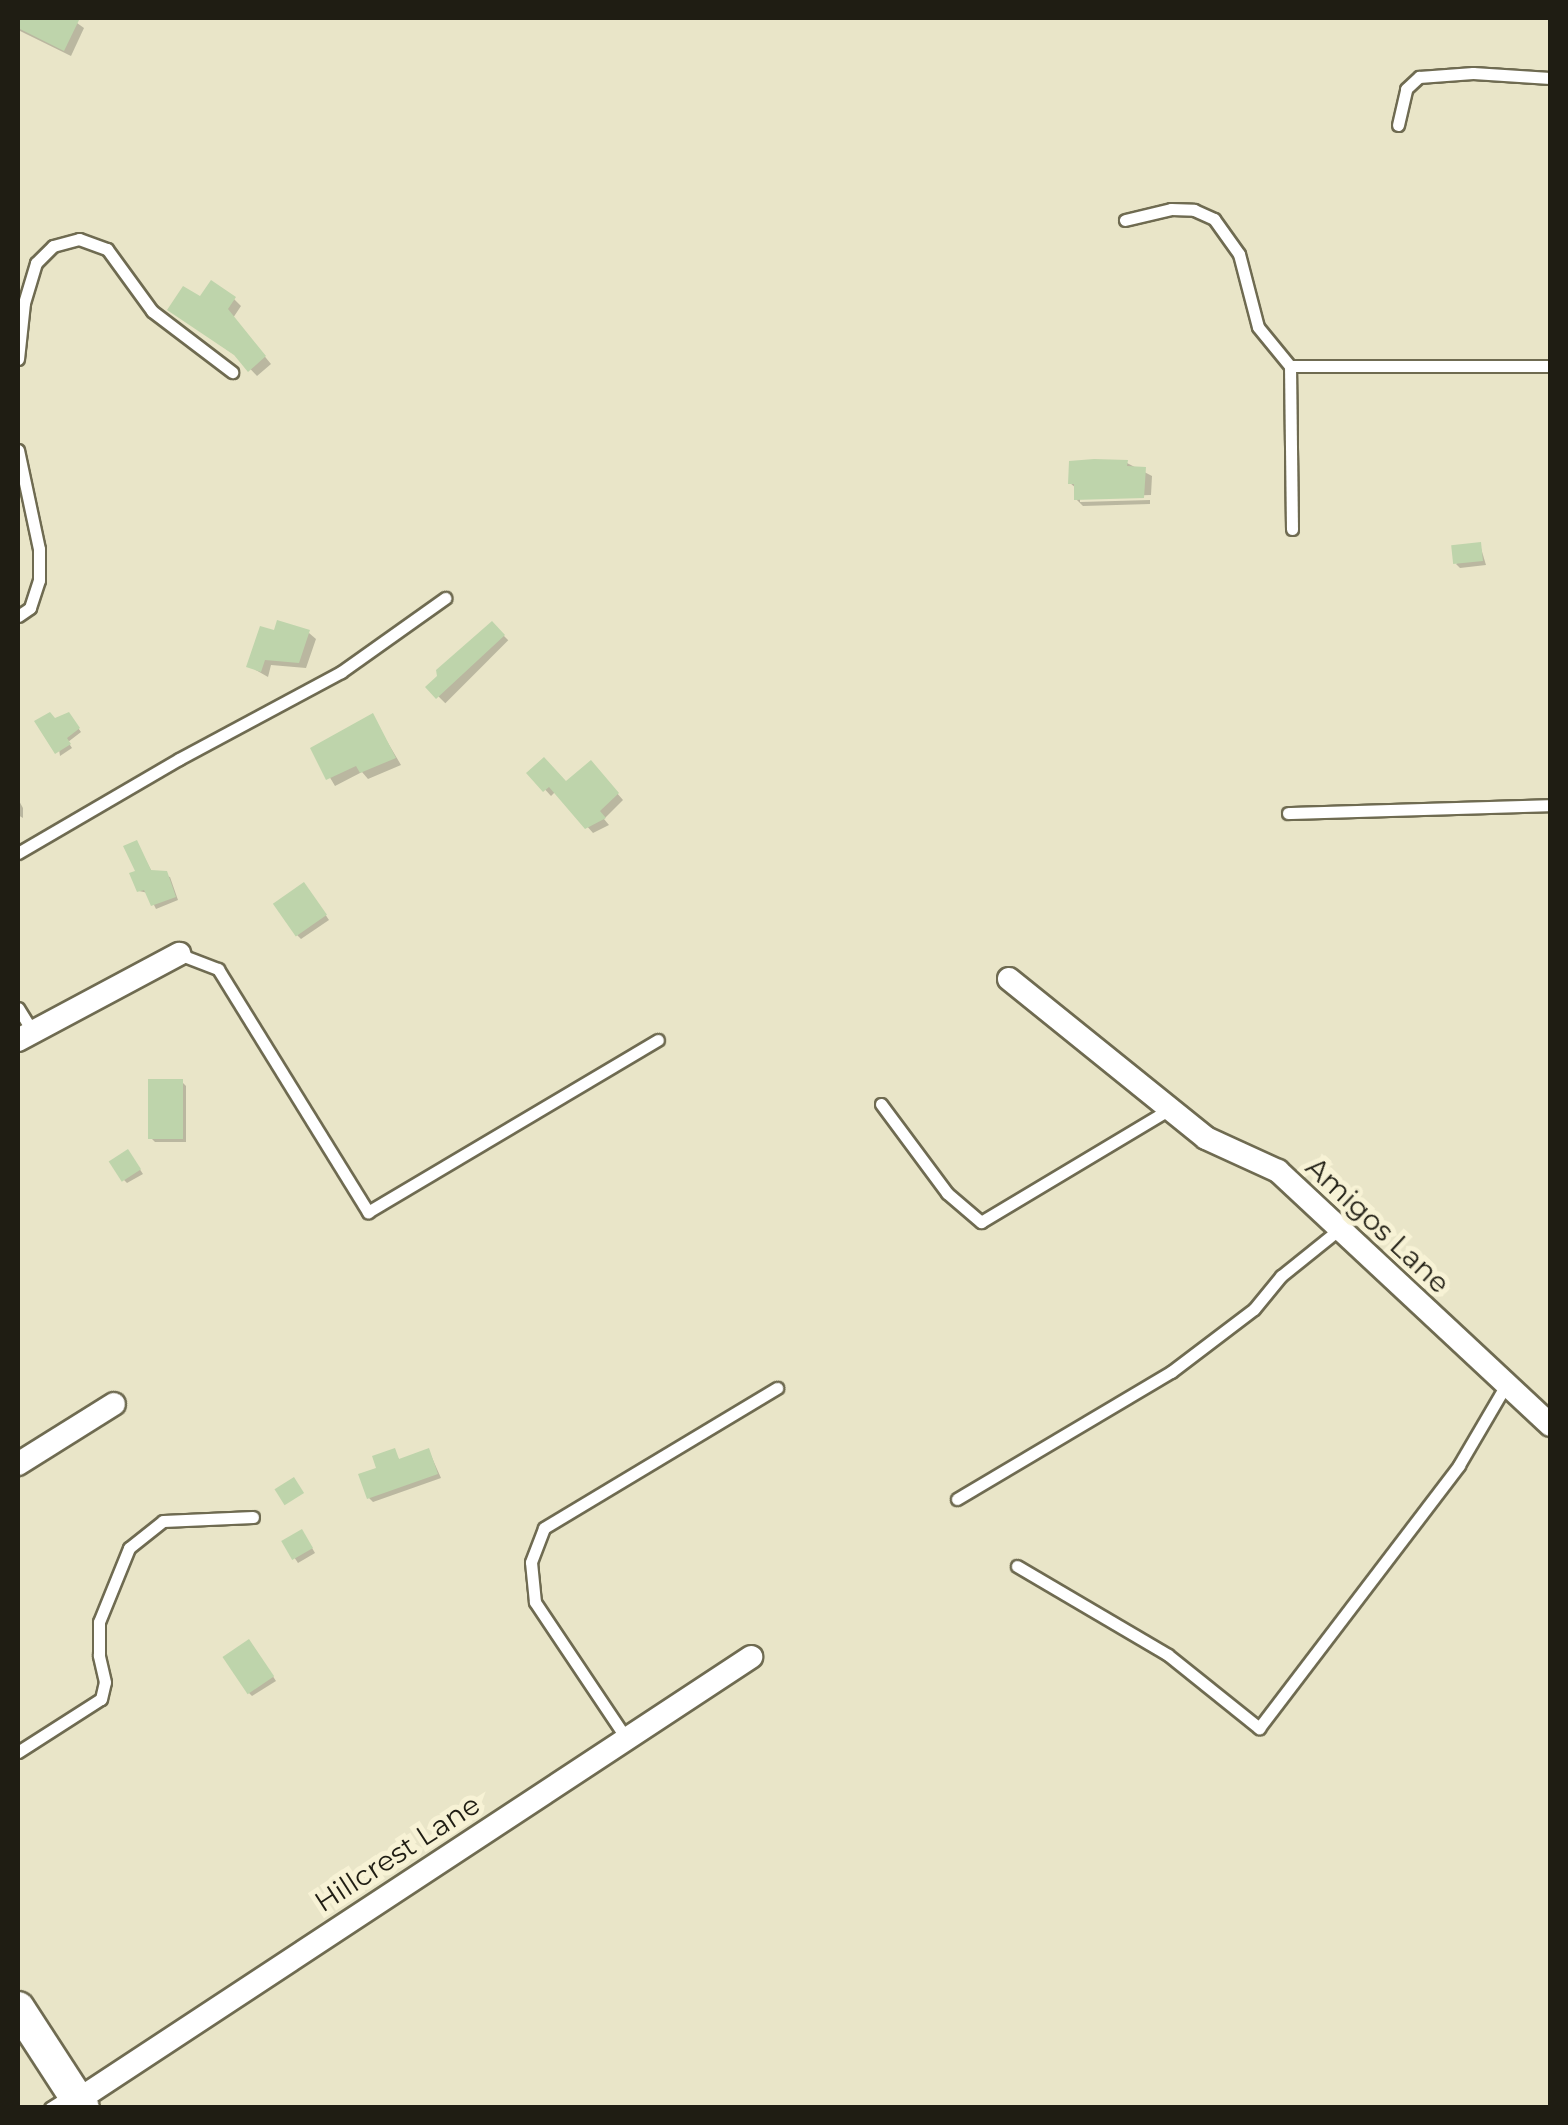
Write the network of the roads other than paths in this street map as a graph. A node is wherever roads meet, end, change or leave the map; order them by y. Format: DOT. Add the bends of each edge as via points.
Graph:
graph roads {
  1 [pos="1550,78"];
  2 [pos="1398,125"];
  3 [pos="1125,220"];
  4 [pos="18,359"];
  5 [pos="1290,366"];
  6 [pos="1550,366"];
  7 [pos="232,372"];
  8 [pos="18,450"];
  9 [pos="1292,528"];
  10 [pos="445,598"];
  11 [pos="18,616"];
  12 [pos="1550,805"];
  13 [pos="1288,813"];
  14 [pos="18,853"];
  15 [pos="179,954"];
  16 [pos="1009,979"];
  17 [pos="18,1008"];
  18 [pos="25,1035"];
  19 [pos="658,1040"];
  20 [pos="882,1104"];
  21 [pos="1170,1109"];
  22 [pos="1337,1230"];
  23 [pos="1506,1384"];
  24 [pos="776,1388"];
  25 [pos="114,1404"];
  26 [pos="1550,1425"];
  27 [pos="18,1464"];
  28 [pos="957,1500"];
  29 [pos="253,1517"];
  30 [pos="1018,1566"];
  31 [pos="751,1657"];
  32 [pos="626,1738"];
  33 [pos="18,1752"];
  34 [pos="18,2008"];
  35 [pos="71,2102"];
  1 -- 2 [label="lane" via="1419,77 1406,88"];
  3 -- 5 [label="lane" via="1171,209 1214,220 1239,254 1258,327"];
  4 -- 7 [label="lane" via="36,263 53,246 79,238 107,249 152,311"];
  5 -- 6 [label="lane"];
  5 -- 9 [label="lane"];
  8 -- 11 [label="lane" via="39,550 30,608"];
  10 -- 14 [label="lane" via="342,672"];
  12 -- 13 [label="lane"];
  15 -- 18 [label="street"];
  15 -- 19 [label="lane" via="218,969 368,1212"];
  16 -- 21 [label="street, Amigos Lane"];
  17 -- 18 [label="lane"];
  20 -- 21 [label="lane" via="947,1193 981,1222"];
  21 -- 22 [label="street, Amigos Lane" via="1206,1138 1278,1172"];
  22 -- 23 [label="street, Amigos Lane"];
  22 -- 28 [label="lane" via="1281,1276 1254,1309 1171,1372"];
  23 -- 26 [label="street, Amigos Lane"];
  23 -- 30 [label="lane" via="1459,1466 1260,1728 1168,1655"];
  24 -- 32 [label="lane" via="544,1528 530,1562 535,1602"];
  25 -- 27 [label="street"];
  29 -- 33 [label="lane" via="163,1521 130,1548 98,1622 106,1682 101,1699"];
  31 -- 32 [label="street, Hillcrest Lane"];
  32 -- 35 [label="street, Hillcrest Lane"];
  34 -- 35 [label="main road"];
}
